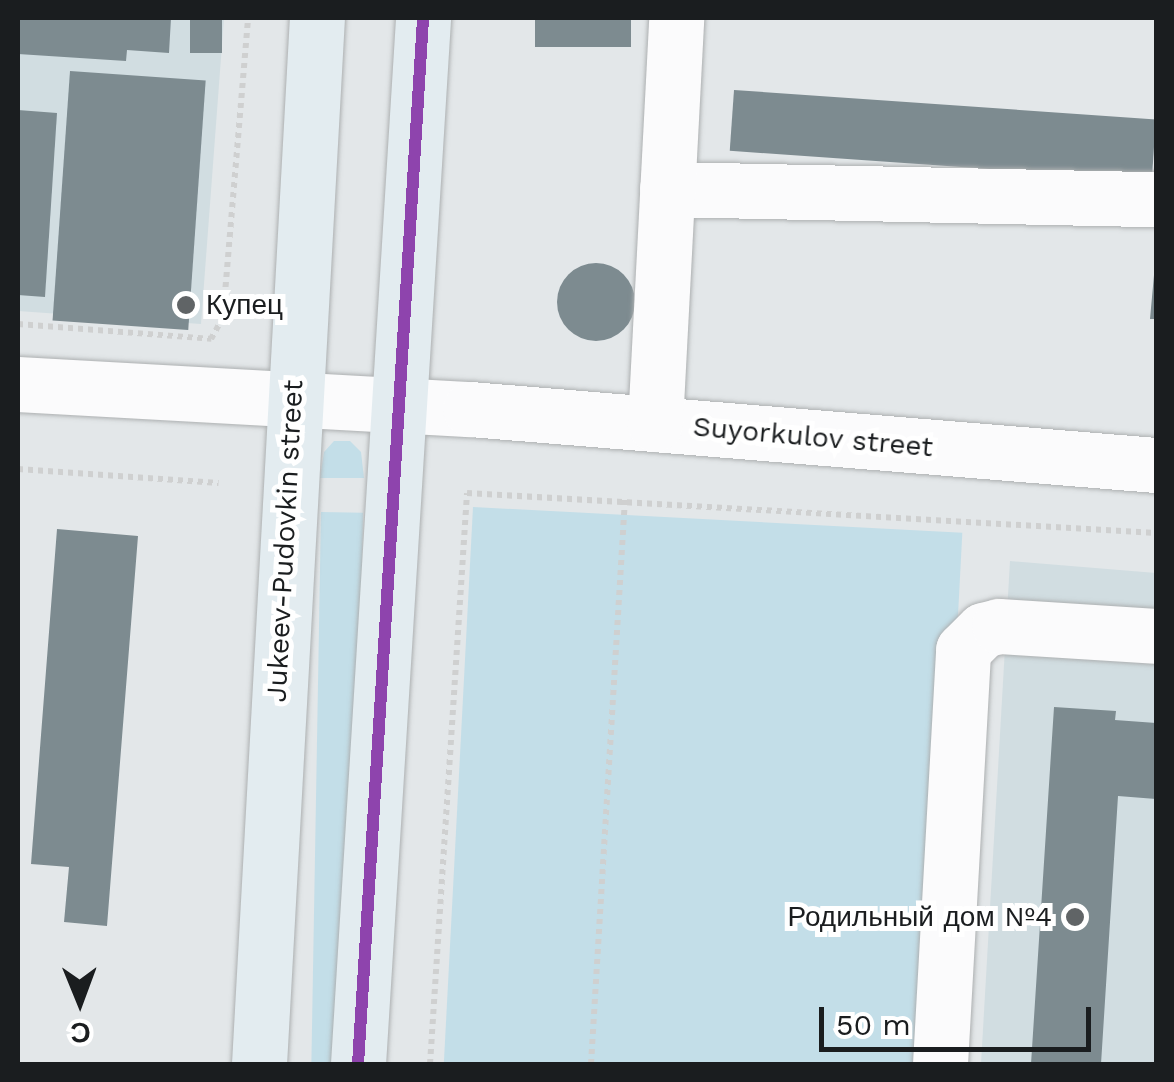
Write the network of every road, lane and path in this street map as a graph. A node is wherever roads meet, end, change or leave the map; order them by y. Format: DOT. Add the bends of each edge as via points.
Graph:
graph roads {
  1 [pos="248,18"];
  2 [pos="316,18"];
  3 [pos="423,18"];
  4 [pos="676,18"];
  5 [pos="667,189"];
  6 [pos="1156,198"];
  7 [pos="18,324"];
  8 [pos="18,384"];
  9 [pos="292,398"];
  10 [pos="403,404"];
  11 [pos="655,424"];
  12 [pos="1156,465"];
  13 [pos="18,469"];
  14 [pos="219,483"];
  15 [pos="625,499"];
  16 [pos="1156,533"];
  17 [pos="1156,636"];
  18 [pos="259,1064"];
  19 [pos="358,1064"];
  20 [pos="430,1064"];
  21 [pos="591,1064"];
  22 [pos="940,1064"];
  1 -- 7 [label="path" via="223,317 210,338"];
  2 -- 9 [label="main road, Jukeev-Pudovkin street"];
  3 -- 10 [label="main road"];
  4 -- 5 [label="street"];
  5 -- 6 [label="street"];
  5 -- 11 [label="street"];
  8 -- 9 [label="street, Suyorkulov street"];
  9 -- 10 [label="street, Suyorkulov street"];
  9 -- 18 [label="main road, Jukeev-Pudovkin street"];
  10 -- 11 [label="street, Suyorkulov street"];
  10 -- 19 [label="main road"];
  11 -- 12 [label="street, Suyorkulov street"];
  13 -- 14 [label="path"];
  15 -- 16 [label="path"];
  15 -- 20 [label="path" via="467,493"];
  15 -- 21 [label="path"];
  17 -- 22 [label="street" via="999,626 983,630 963,650"];
}
